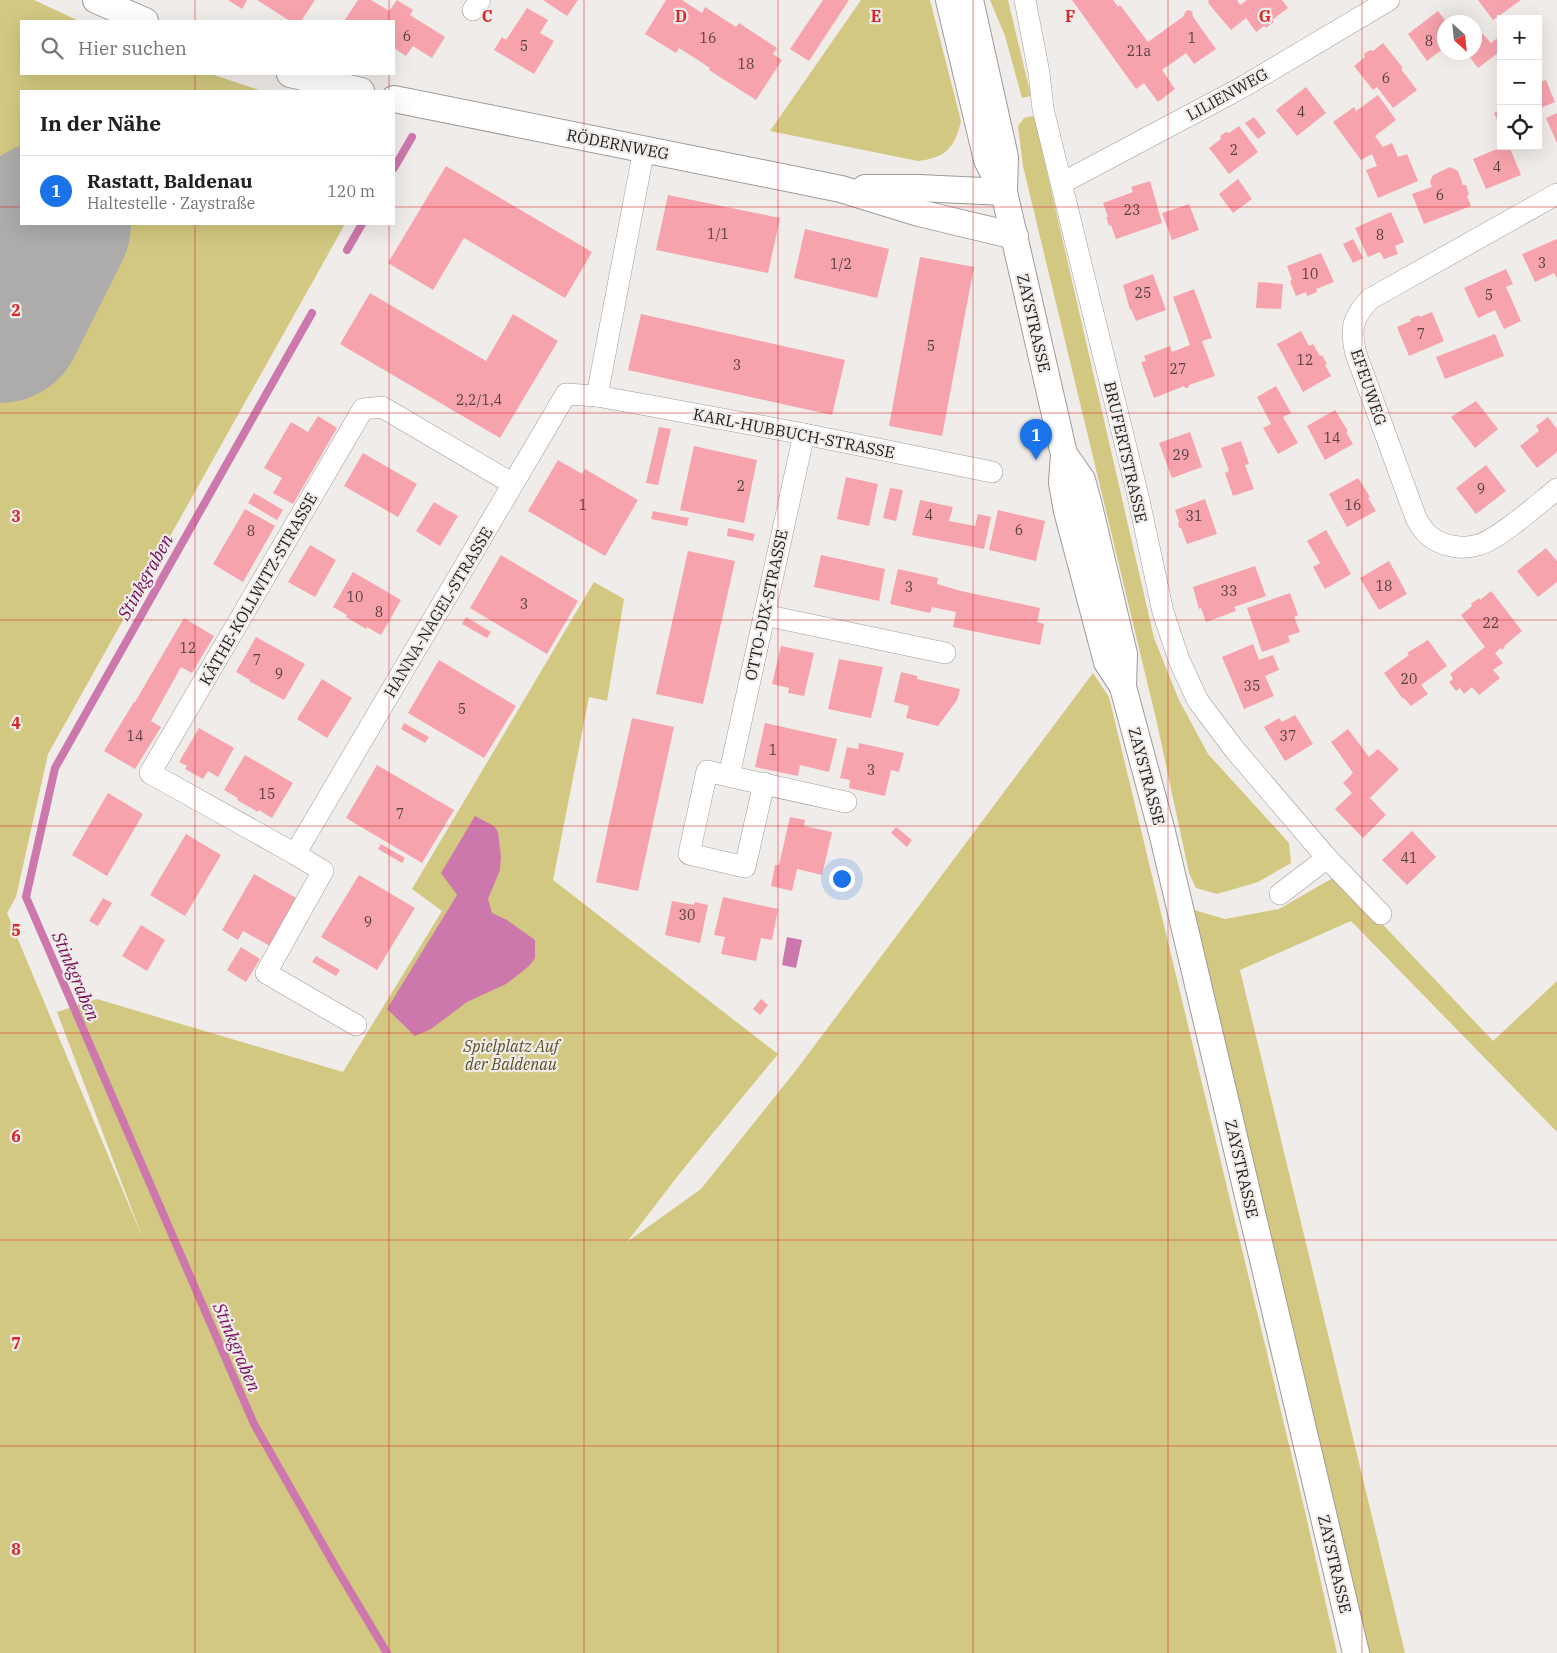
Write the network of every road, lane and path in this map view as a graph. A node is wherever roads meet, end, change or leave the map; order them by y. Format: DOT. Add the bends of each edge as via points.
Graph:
graph roads {
  1 [pos="96,0"];
  2 [pos="949,0"];
  3 [pos="970,0"];
  4 [pos="1025,0"];
  5 [pos="1389,0"];
  6 [pos="143,20"];
  7 [pos="294,75"];
  8 [pos="357,90"];
  9 [pos="395,99"];
  10 [pos="644,149"];
  11 [pos="1062,183"];
  12 [pos="841,189"];
  13 [pos="1004,192"];
  14 [pos="1557,194"];
  15 [pos="1015,236"];
  16 [pos="597,396"];
  17 [pos="804,434"];
  18 [pos="992,472"];
  19 [pos="513,484"];
  20 [pos="1557,489"];
  21 [pos="764,615"];
  22 [pos="945,652"];
  23 [pos="730,776"];
  24 [pos="764,784"];
  25 [pos="846,802"];
  26 [pos="295,854"];
  27 [pos="1327,858"];
  28 [pos="1280,894"];
  29 [pos="1382,914"];
  30 [pos="356,1025"];
  31 [pos="1356,1653"];
  1 -- 6 [label="street"];
  2 -- 13 [label="street, ZAYSTRASSE" via="987,160"];
  3 -- 13 [label="street, ZAYSTRASSE" via="1005,156"];
  4 -- 11 [label="street, BRUFERTSTRASSE" via="1043,109"];
  5 -- 11 [label="street, LILIENWEG" via="1242,88"];
  7 -- 8 [label="street"];
  9 -- 10 [label="street, RÖDERNWEG"];
  10 -- 12 [label="street, RÖDERNWEG"];
  10 -- 16 [label="street"];
  11 -- 27 [label="street, BRUFERTSTRASSE" via="1164,612 1179,660 1198,701 1235,750"];
  12 -- 13 [label="street, RÖDERNWEG"];
  12 -- 15 [label="street, RÖDERNWEG" via="919,214"];
  13 -- 15 [label="street, ZAYSTRASSE"];
  14 -- 20 [label="street, EFEUWEG" via="1370,299 1358,312 1352,339 1416,518 1426,533 1439,542 1457,547 1478,545 1499,534"];
  15 -- 31 [label="street, ZAYSTRASSE" via="1064,454 1062,483 1068,511 1107,662 1123,687 1162,832"];
  16 -- 17 [label="street, KARL-HUBBUCH-STRASSE"];
  16 -- 19 [label="street, HANNA-NAGEL-STRASSE" via="566,394"];
  17 -- 18 [label="street, KARL-HUBBUCH-STRASSE"];
  17 -- 21 [label="street, OTTO-DIX-STRASSE"];
  19 -- 26 [label="street, HANNA-NAGEL-STRASSE"];
  19 -- 26 [label="street, KÄTHE-KOLLWITZ-STRASSE" via="382,407 363,409 150,773"];
  21 -- 22 [label="street"];
  21 -- 23 [label="street, OTTO-DIX-STRASSE"];
  23 -- 24 [label="street"];
  23 -- 24 [label="street" via="707,771 689,854 745,866"];
  24 -- 25 [label="street"];
  26 -- 30 [label="street" via="323,871 266,973"];
  27 -- 28 [label="street"];
  27 -- 29 [label="street, BRUFERTSTRASSE"];
}
